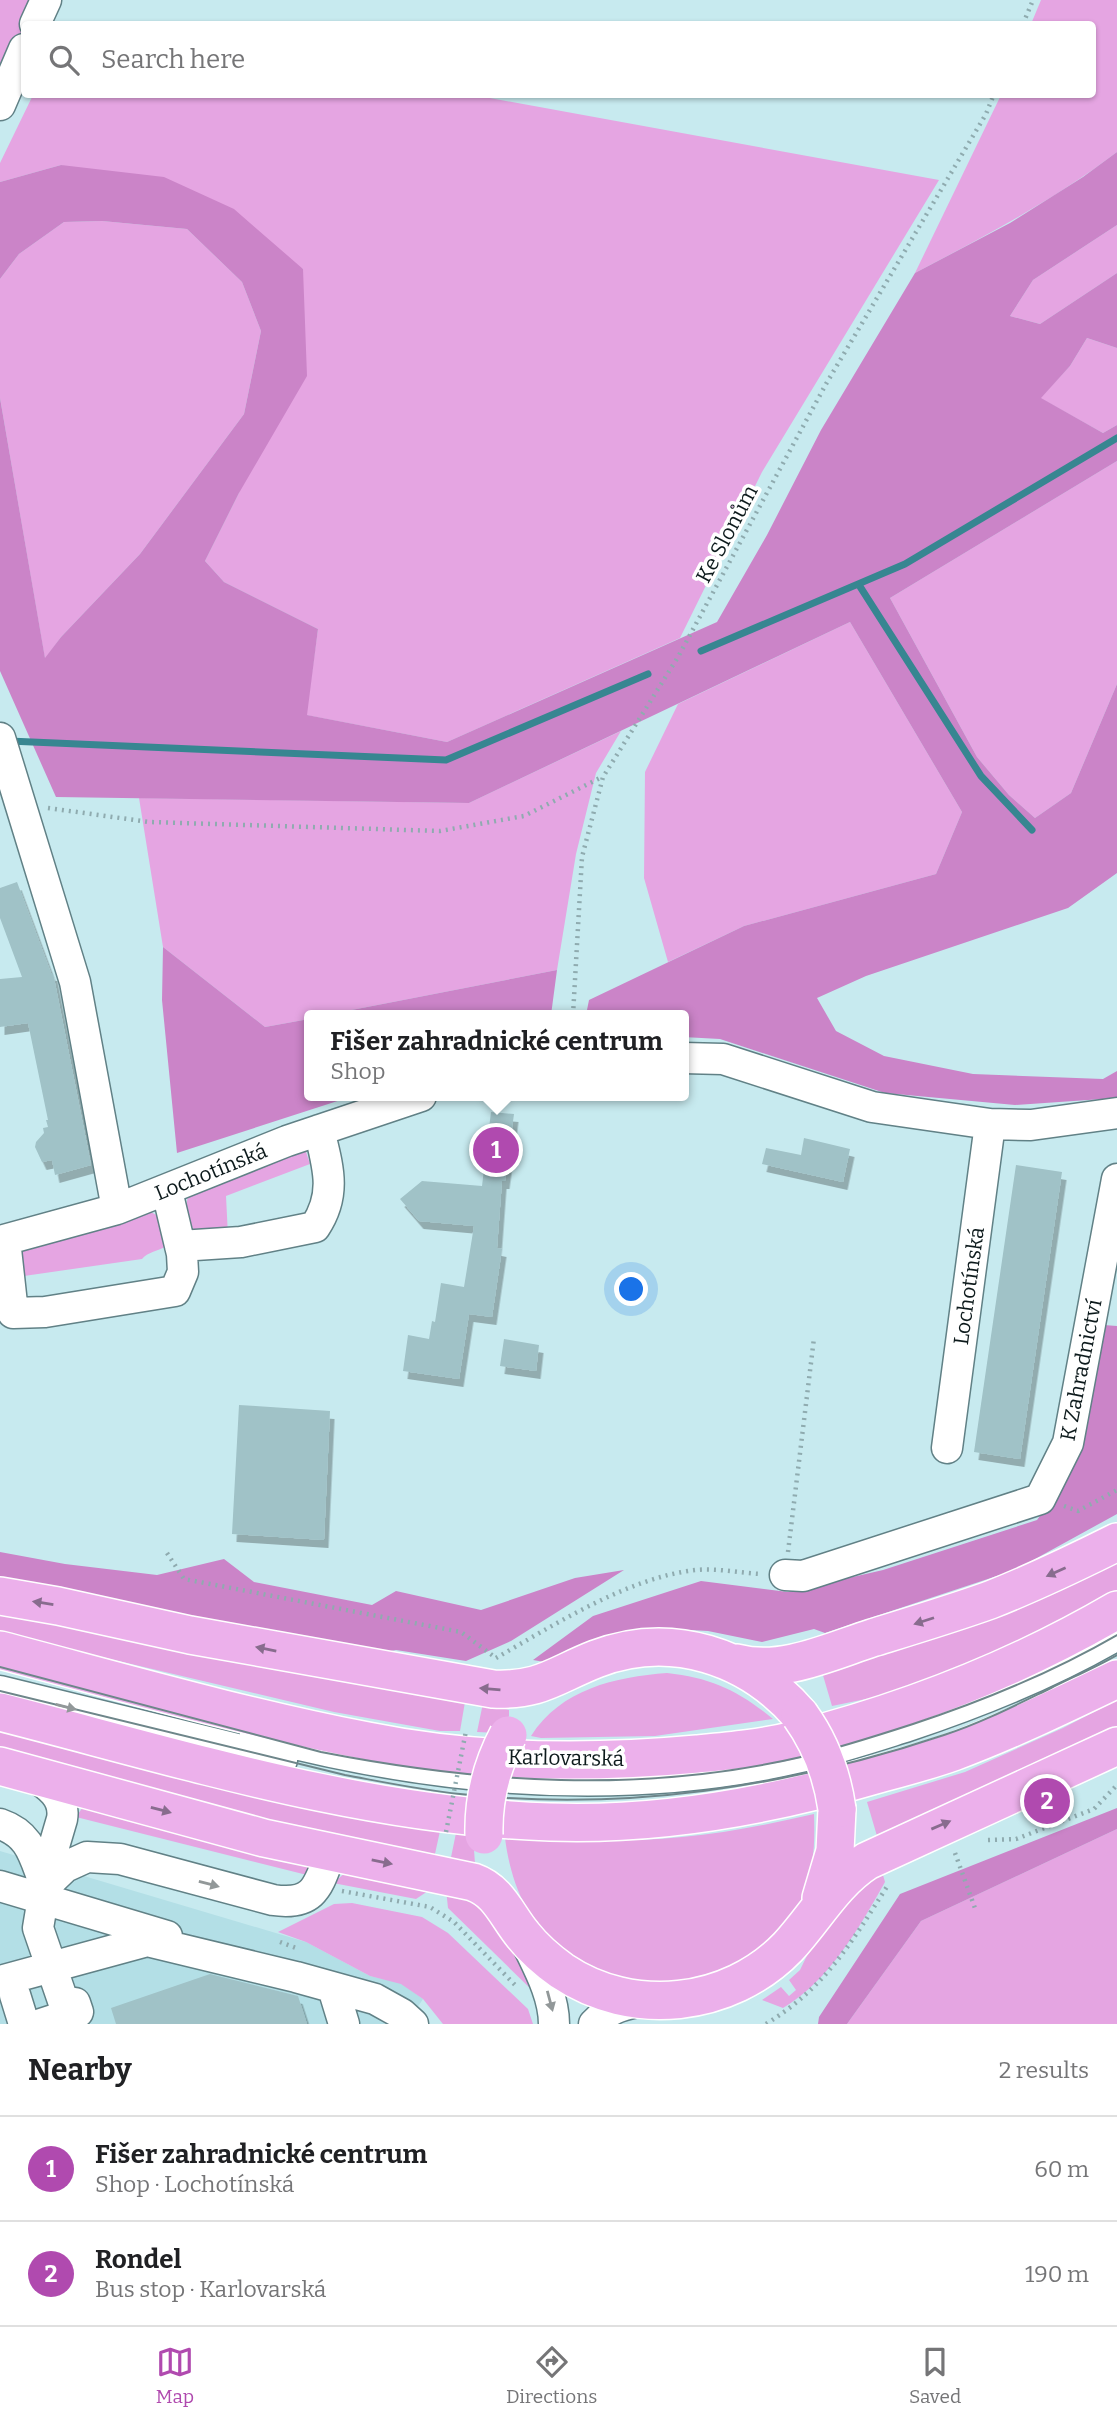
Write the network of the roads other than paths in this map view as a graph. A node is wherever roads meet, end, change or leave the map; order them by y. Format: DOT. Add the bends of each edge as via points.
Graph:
graph roads {
  1 [pos="46,0"];
  2 [pos="36,21"];
  3 [pos="21,56"];
  4 [pos="0,105"];
  5 [pos="0,738"];
  6 [pos="689,1058"];
  7 [pos="406,1101"];
  8 [pos="1117,1113"];
  9 [pos="990,1124"];
  10 [pos="319,1130"];
  11 [pos="1117,1179"];
  12 [pos="167,1191"];
  13 [pos="117,1209"];
  14 [pos="3,1240"];
  15 [pos="180,1246"];
  16 [pos="6,1312"];
  17 [pos="947,1448"];
  18 [pos="1117,1542"];
  19 [pos="785,1575"];
  20 [pos="0,1596"];
  21 [pos="1117,1610"];
  22 [pos="1117,1635"];
  23 [pos="0,1650"];
  24 [pos="1117,1655"];
  25 [pos="732,1662"];
  26 [pos="0,1667"];
  27 [pos="578,1667"];
  28 [pos="1117,1679"];
  29 [pos="0,1690"];
  30 [pos="0,1712"];
  31 [pos="1117,1746"];
  32 [pos="16,1771"];
  33 [pos="106,1795"];
  34 [pos="61,1819"];
  35 [pos="0,1824"];
  36 [pos="331,1852"];
  37 [pos="0,1886"];
  38 [pos="42,1892"];
  39 [pos="809,1921"];
  40 [pos="514,1922"];
  41 [pos="204,1947"];
  42 [pos="58,1973"];
  43 [pos="7,1988"];
  44 [pos="333,1988"];
  45 [pos="648,2001"];
  46 [pos="24,2024"];
  47 [pos="41,2024"];
  48 [pos="71,2024"];
  49 [pos="344,2024"];
  50 [pos="413,2024"];
  51 [pos="554,2024"];
  52 [pos="594,2024"];
  1 -- 2 [label="street"];
  3 -- 4 [label="street"];
  5 -- 13 [label="street" via="75,982"];
  6 -- 9 [label="street" via="723,1059 873,1107"];
  7 -- 10 [label="street, Lochotínská"];
  8 -- 9 [label="street" via="1031,1125"];
  9 -- 17 [label="street, Lochotínská"];
  10 -- 12 [label="street, Lochotínská"];
  10 -- 15 [label="street" via="330,1173 326,1210 315,1227 241,1242"];
  11 -- 19 [label="street, K Zahradnictví" via="1068,1443 1040,1499 803,1576"];
  12 -- 13 [label="street, Lochotínská"];
  12 -- 15 [label="street"];
  13 -- 14 [label="street, Lochotínská"];
  14 -- 16 [label="street"];
  15 -- 16 [label="street" via="183,1272 174,1291 45,1312"];
  18 -- 25 [label="main road, one-way" via="989,1600 815,1656 757,1668"];
  27 -- 20 [label="main road, one-way" via="530,1688 508,1690 487,1673 190,1635"];
  21 -- 23 [label="main road, Karlovarská" via="1010,1666 928,1700 793,1741 643,1759 559,1761 462,1755 368,1742"];
  22 -- 26 [label="street, Karlovarská" via="1019,1684 853,1744 748,1768 627,1781 521,1780 370,1761"];
  29 -- 24 [label="street, Karlovarská, one-way" via="387,1783 497,1797 618,1798 743,1787 836,1767 946,1734"];
  25 -- 27 [label="main road" via="695,1650 659,1647 625,1650"];
  25 -- 39 [label="main road, bridge" via="769,1684 800,1715 826,1762 837,1809 835,1851 821,1899"];
  27 -- 40 [label="main road, bridge" via="540,1695 508,1735 488,1783 484,1835 493,1880"];
  28 -- 30 [label="main road" via="952,1753 806,1795 725,1811 630,1821 550,1822 372,1802"];
  39 -- 31 [label="main road, one-way" via="842,1879 867,1861"];
  32 -- 33 [label="main road"];
  32 -- 34 [label="street" via="55,1793"];
  33 -- 34 [label="street" via="85,1799"];
  33 -- 36 [label="main road, one-way"];
  34 -- 38 [label="street"];
  35 -- 38 [label="street" via="25,1838"];
  38 -- 36 [label="street, one-way" via="55,1874 75,1861 100,1857 294,1902 305,1899 318,1886"];
  36 -- 40 [label="main road, one-way" via="473,1881 492,1892"];
  37 -- 38 [label="street"];
  38 -- 41 [label="street"];
  38 -- 42 [label="street" via="38,1928"];
  39 -- 45 [label="main road" via="772,1962 734,1985 695,1998"];
  40 -- 45 [label="main road" via="550,1962 576,1980 604,1992"];
  40 -- 51 [label="street, one-way" via="547,1987"];
  42 -- 43 [label="street"];
  42 -- 44 [label="street" via="147,1941"];
  42 -- 47 [label="street" via="78,2012"];
  42 -- 48 [label="street"];
  43 -- 46 [label="street"];
  44 -- 49 [label="street"];
  44 -- 50 [label="street" via="375,1999"];
  45 -- 52 [label="street" via="617,2007"];
}
